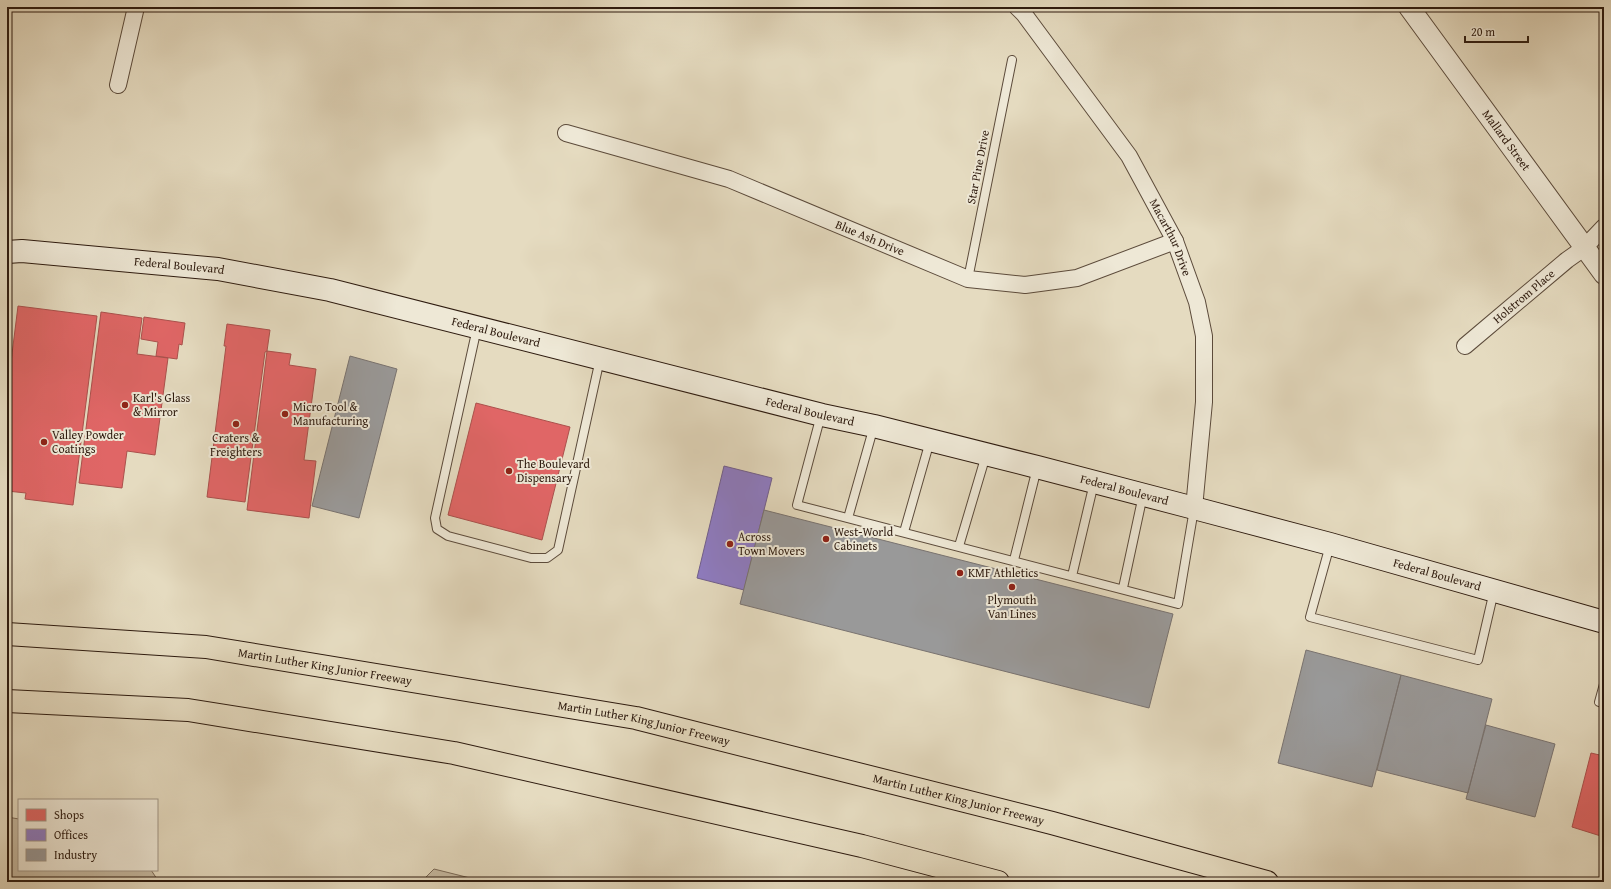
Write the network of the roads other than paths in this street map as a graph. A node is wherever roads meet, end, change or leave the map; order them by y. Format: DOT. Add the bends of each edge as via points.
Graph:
graph roads {
  1 [pos="136,7"];
  2 [pos="1017,7"];
  3 [pos="1409,7"];
  4 [pos="1012,60"];
  5 [pos="118,85"];
  6 [pos="566,133"];
  7 [pos="1604,227"];
  8 [pos="1175,241"];
  9 [pos="1584,248"];
  10 [pos="7,252"];
  11 [pos="1604,274"];
  12 [pos="968,279"];
  13 [pos="477,328"];
  14 [pos="1465,346"];
  15 [pos="600,358"];
  16 [pos="822,415"];
  17 [pos="874,426"];
  18 [pos="930,440"];
  19 [pos="986,454"];
  20 [pos="1037,467"];
  21 [pos="1094,483"];
  22 [pos="1143,495"];
  23 [pos="1194,508"];
  24 [pos="848,518"];
  25 [pos="904,532"];
  26 [pos="1330,544"];
  27 [pos="959,546"];
  28 [pos="1014,560"];
  29 [pos="1072,576"];
  30 [pos="1123,588"];
  31 [pos="1494,591"];
  32 [pos="1604,622"];
  33 [pos="7,634"];
  34 [pos="1604,684"];
  35 [pos="7,701"];
  36 [pos="1604,703"];
  37 [pos="998,882"];
  38 [pos="1267,882"];
  1 -- 5 [label="street"];
  2 -- 8 [label="street, Macarthur Drive" via="1129,156"];
  3 -- 9 [label="street, Mallard Street"];
  4 -- 12 [label="lane, Star Pine Drive"];
  6 -- 12 [label="street, Blue Ash Drive" via="729,180"];
  7 -- 9 [label="street, Holstrom Place"];
  8 -- 12 [label="street, Blue Ash Drive" via="1077,278 1024,285"];
  8 -- 23 [label="street, Macarthur Drive" via="1197,302 1204,336 1204,402"];
  9 -- 11 [label="street, Mallard Street"];
  9 -- 14 [label="street, Holstrom Place"];
  10 -- 13 [label="main road, Federal Boulevard" via="22,251 218,270 330,290"];
  13 -- 15 [label="main road, Federal Boulevard"];
  13 -- 15 [label="lane" via="435,518 438,529 448,536 531,558 547,558 558,550"];
  15 -- 16 [label="main road, Federal Boulevard"];
  16 -- 17 [label="main road, Federal Boulevard"];
  16 -- 24 [label="lane" via="797,505"];
  17 -- 18 [label="main road, Federal Boulevard"];
  17 -- 24 [label="lane"];
  18 -- 19 [label="main road, Federal Boulevard"];
  18 -- 25 [label="lane"];
  19 -- 20 [label="main road, Federal Boulevard"];
  19 -- 27 [label="lane"];
  20 -- 21 [label="main road, Federal Boulevard"];
  20 -- 28 [label="lane"];
  21 -- 22 [label="main road, Federal Boulevard"];
  21 -- 29 [label="lane"];
  22 -- 23 [label="main road, Federal Boulevard"];
  22 -- 30 [label="lane"];
  23 -- 26 [label="main road, Federal Boulevard"];
  23 -- 30 [label="lane" via="1178,604"];
  24 -- 25 [label="lane"];
  25 -- 27 [label="lane"];
  26 -- 31 [label="main road, Federal Boulevard"];
  26 -- 31 [label="lane" via="1310,617 1478,660"];
  27 -- 28 [label="lane"];
  28 -- 29 [label="lane"];
  29 -- 30 [label="lane"];
  31 -- 32 [label="main road, Federal Boulevard"];
  33 -- 38 [label="highway, Martin Luther King Junior Freeway" via="206,647 636,718 1052,822"];
  34 -- 36 [label="lane" via="1599,702"];
  35 -- 37 [label="highway" via="188,710 454,753 862,846"];
}
